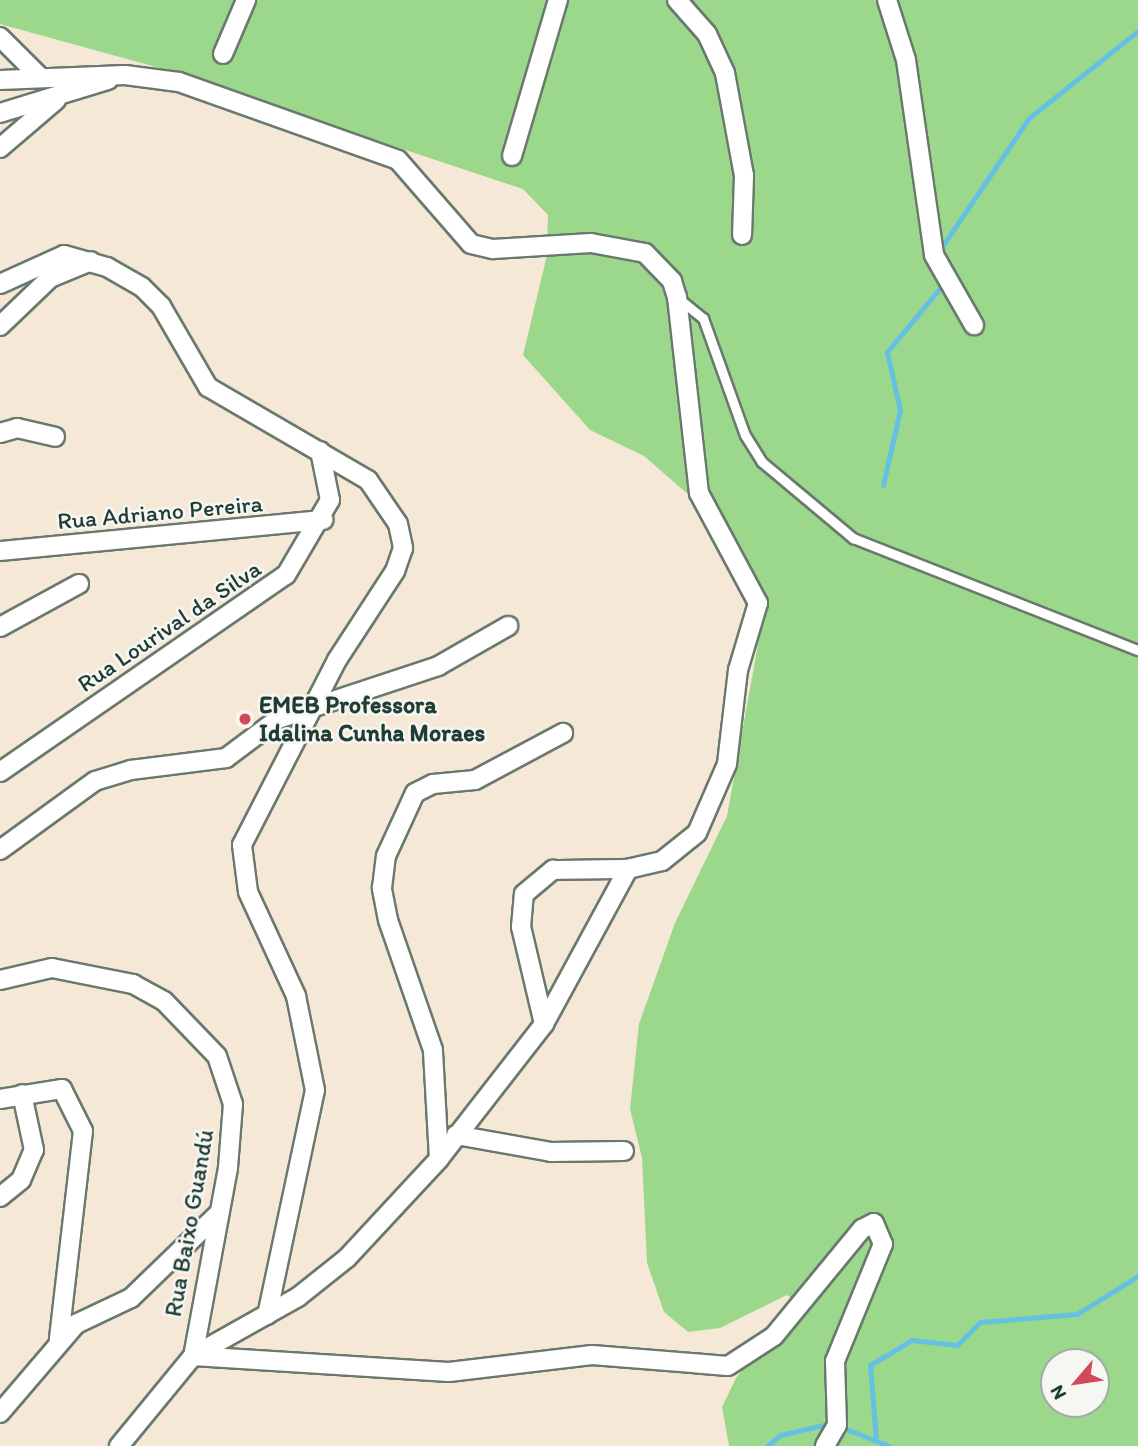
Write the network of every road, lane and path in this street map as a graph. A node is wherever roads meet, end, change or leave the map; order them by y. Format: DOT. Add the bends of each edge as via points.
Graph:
graph roads {
  1 [pos="246,0"];
  2 [pos="558,0"];
  3 [pos="677,0"];
  4 [pos="887,0"];
  5 [pos="0,37"];
  6 [pos="223,54"];
  7 [pos="38,75"];
  8 [pos="125,75"];
  9 [pos="0,80"];
  10 [pos="62,94"];
  11 [pos="0,113"];
  12 [pos="0,148"];
  13 [pos="512,156"];
  14 [pos="742,235"];
  15 [pos="91,261"];
  16 [pos="0,284"];
  17 [pos="677,298"];
  18 [pos="974,325"];
  19 [pos="0,326"];
  20 [pos="0,433"];
  21 [pos="55,437"];
  22 [pos="320,451"];
  23 [pos="324,520"];
  24 [pos="0,551"];
  25 [pos="79,584"];
  26 [pos="508,626"];
  27 [pos="0,627"];
  28 [pos="1138,650"];
  29 [pos="309,711"];
  30 [pos="563,733"];
  31 [pos="0,772"];
  32 [pos="0,850"];
  33 [pos="628,869"];
  34 [pos="0,981"];
  35 [pos="544,1024"];
  36 [pos="22,1094"];
  37 [pos="0,1099"];
  38 [pos="456,1135"];
  39 [pos="624,1151"];
  40 [pos="439,1159"];
  41 [pos="0,1197"];
  42 [pos="218,1214"];
  43 [pos="267,1315"];
  44 [pos="59,1340"];
  45 [pos="193,1356"];
  46 [pos="0,1413"];
  47 [pos="119,1446"];
  48 [pos="825,1446"];
  1 -- 6 [label="street"];
  2 -- 13 [label="street"];
  3 -- 14 [label="street" via="707,34 725,73 744,176"];
  4 -- 18 [label="street" via="906,60 934,255"];
  5 -- 7 [label="street"];
  7 -- 8 [label="street"];
  7 -- 9 [label="street"];
  8 -- 10 [label="street"];
  8 -- 17 [label="street" via="179,82 383,153 409,169 462,237 493,250 624,247 661,266"];
  10 -- 11 [label="street"];
  10 -- 12 [label="street"];
  15 -- 16 [label="street" via="51,257"];
  15 -- 19 [label="street" via="50,278"];
  15 -- 22 [label="street" via="142,287 160,306 208,387"];
  17 -- 28 [label="lane" via="703,318 745,435 762,462 853,538"];
  17 -- 33 [label="street" via="699,493 758,603 738,670 727,764 716,796 683,849"];
  20 -- 21 [label="street" via="18,428"];
  22 -- 23 [label="street, Rua Lourival da Silva" via="330,500"];
  22 -- 29 [label="street" via="368,480 386,500 402,548 395,571"];
  23 -- 24 [label="street, Rua Adriano Pereira"];
  23 -- 31 [label="street, Rua Lourival da Silva" via="286,575 258,599"];
  25 -- 27 [label="street"];
  26 -- 29 [label="street" via="438,666"];
  29 -- 32 [label="street" via="278,719 226,758 131,770 95,782"];
  29 -- 43 [label="street" via="242,845 248,892 296,996 316,1090"];
  30 -- 40 [label="street" via="475,780 433,784 415,793 386,856 382,888 388,920 433,1050"];
  33 -- 35 [label="street"];
  33 -- 35 [label="street" via="553,870 524,894 521,928"];
  34 -- 42 [label="street, Rua Baixo Guandú" via="52,968 96,972 164,1001 203,1039 228,1079 233,1104"];
  35 -- 38 [label="street"];
  36 -- 37 [label="street"];
  36 -- 41 [label="street" via="34,1150 21,1180"];
  36 -- 44 [label="street" via="62,1089 83,1131"];
  38 -- 39 [label="street" via="551,1152"];
  38 -- 40 [label="street"];
  40 -- 43 [label="street" via="347,1258"];
  42 -- 44 [label="street" via="131,1297 80,1320"];
  42 -- 45 [label="street, Rua Baixo Guandú"];
  43 -- 45 [label="street"];
  44 -- 46 [label="street"];
  45 -- 47 [label="street"];
  45 -- 48 [label="street" via="449,1372 592,1355 728,1366 774,1336 862,1229 874,1223 883,1244 835,1361 837,1425"];
}
